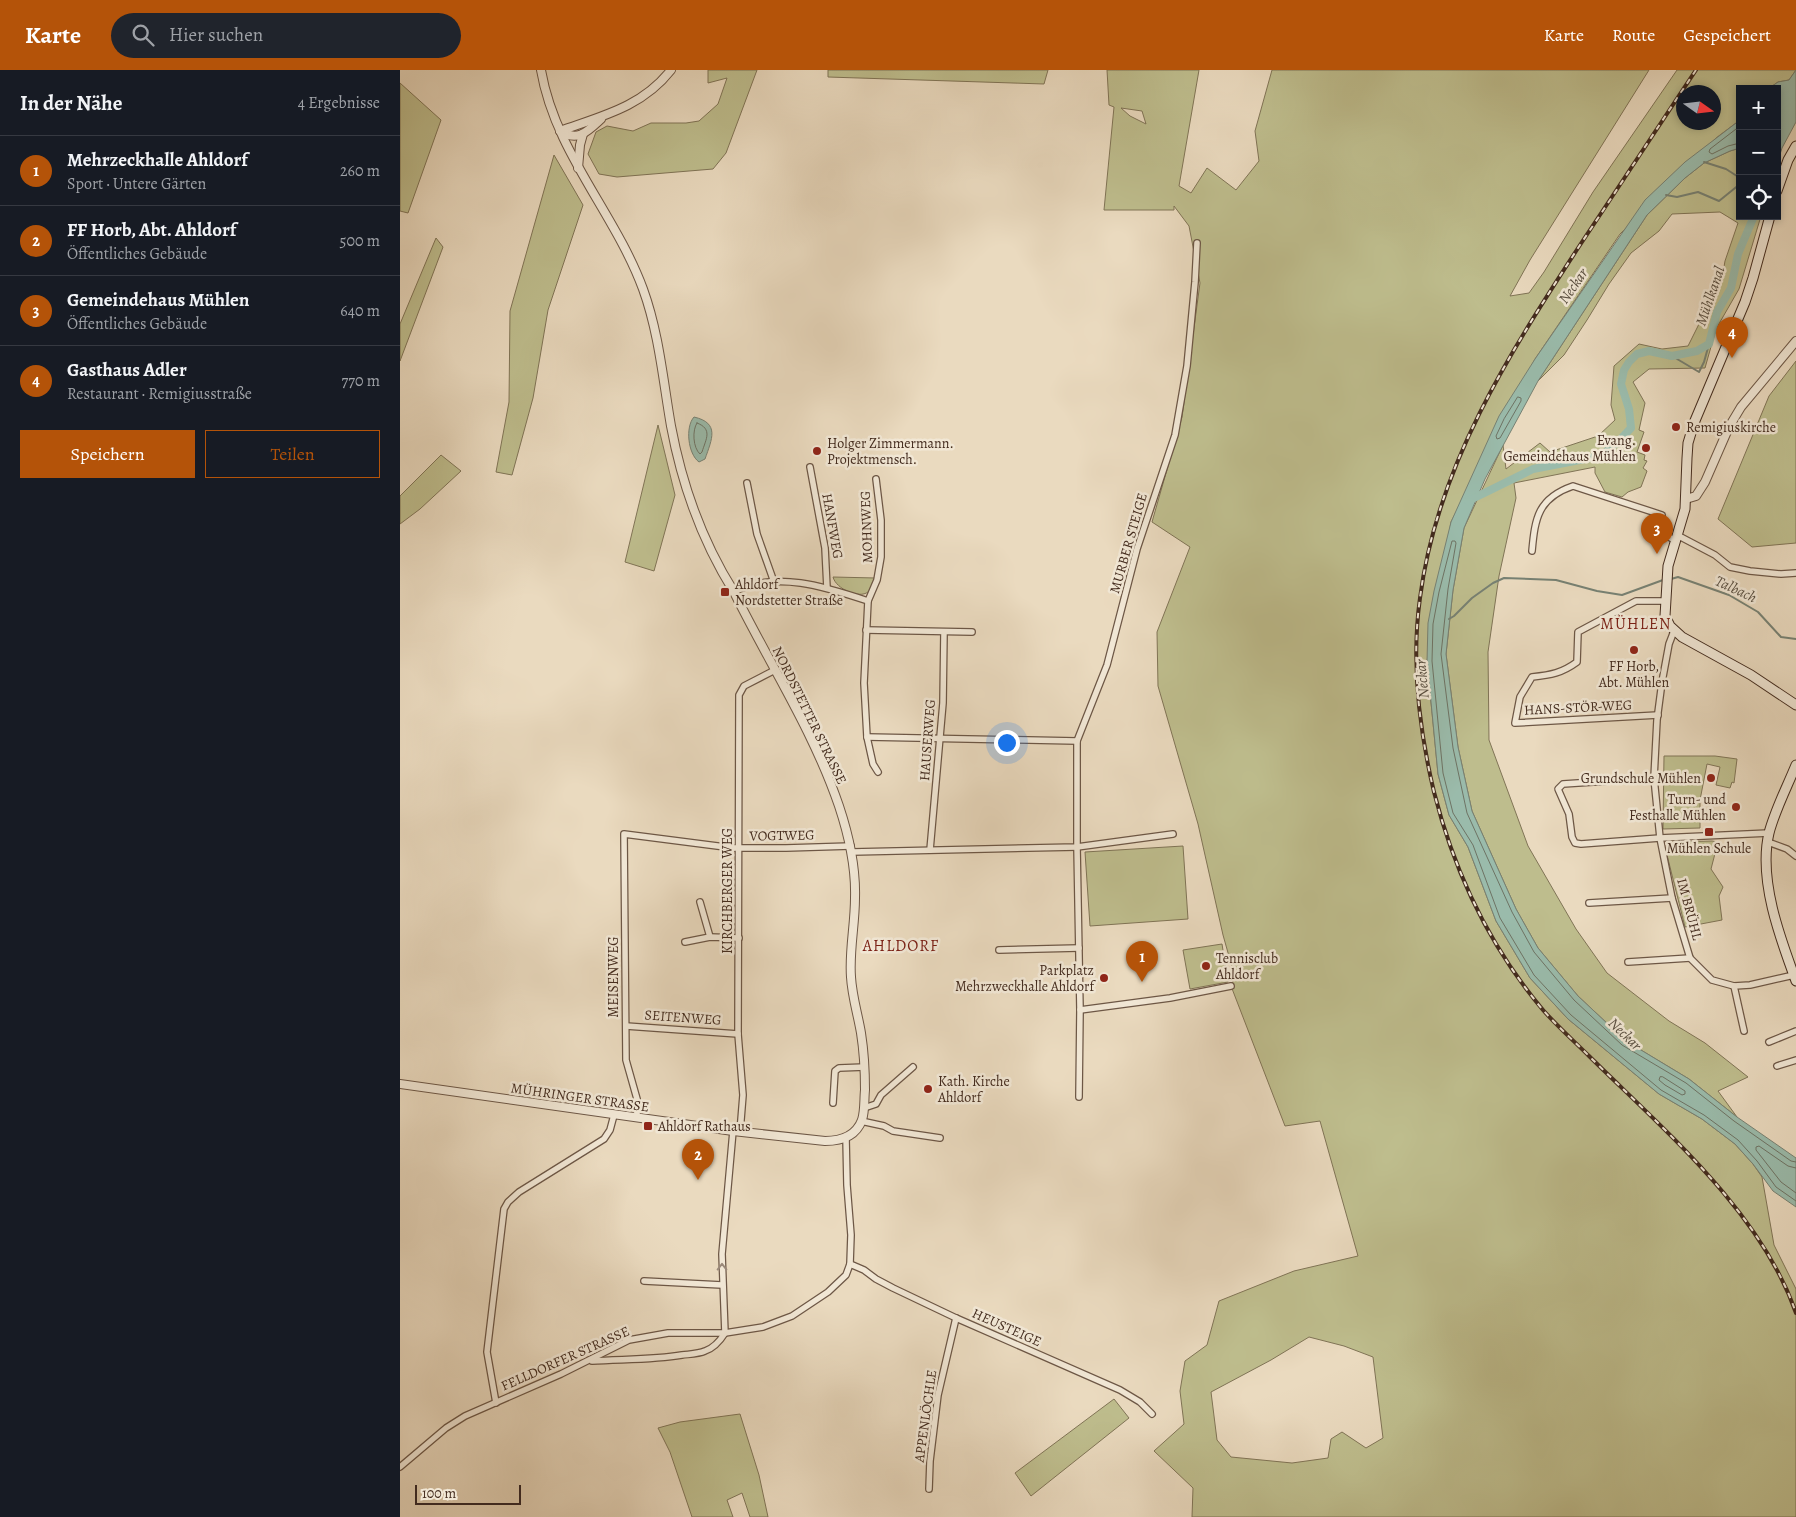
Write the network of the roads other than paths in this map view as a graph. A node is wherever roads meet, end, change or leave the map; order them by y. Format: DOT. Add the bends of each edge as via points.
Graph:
graph roads {
  1 [pos="541,70"];
  2 [pos="672,70"];
  3 [pos="602,118"];
  4 [pos="560,131"];
  5 [pos="584,134"];
  6 [pos="1796,146"];
  7 [pos="578,168"];
  8 [pos="1781,180"];
  9 [pos="1769,220"];
  10 [pos="1197,243"];
  11 [pos="1796,340"];
  12 [pos="810,467"];
  13 [pos="876,479"];
  14 [pos="747,483"];
  15 [pos="1686,499"];
  16 [pos="1676,537"];
  17 [pos="1532,551"];
  18 [pos="1796,573"];
  19 [pos="774,582"];
  20 [pos="828,588"];
  21 [pos="734,592"];
  22 [pos="1666,600"];
  23 [pos="868,601"];
  24 [pos="866,630"];
  25 [pos="1674,631"];
  26 [pos="944,632"];
  27 [pos="972,632"];
  28 [pos="775,670"];
  29 [pos="1795,703"];
  30 [pos="1658,715"];
  31 [pos="867,737"];
  32 [pos="940,738"];
  33 [pos="1077,741"];
  34 [pos="1796,765"];
  35 [pos="878,772"];
  36 [pos="1654,778"];
  37 [pos="1769,833"];
  38 [pos="624,834"];
  39 [pos="1173,834"];
  40 [pos="1660,838"];
  41 [pos="1768,842"];
  42 [pos="1077,847"];
  43 [pos="740,848"];
  44 [pos="851,849"];
  45 [pos="930,850"];
  46 [pos="1796,856"];
  47 [pos="1672,898"];
  48 [pos="700,902"];
  49 [pos="1589,903"];
  50 [pos="710,937"];
  51 [pos="739,938"];
  52 [pos="685,942"];
  53 [pos="1079,948"];
  54 [pos="999,950"];
  55 [pos="1690,958"];
  56 [pos="1628,962"];
  57 [pos="1795,978"];
  58 [pos="1231,986"];
  59 [pos="1734,986"];
  60 [pos="1080,1010"];
  61 [pos="626,1026"];
  62 [pos="1744,1031"];
  63 [pos="1796,1031"];
  64 [pos="738,1034"];
  65 [pos="1769,1042"];
  66 [pos="1796,1060"];
  67 [pos="1777,1066"];
  68 [pos="864,1067"];
  69 [pos="913,1067"];
  70 [pos="400,1084"];
  71 [pos="1079,1097"];
  72 [pos="833,1103"];
  73 [pos="864,1108"];
  74 [pos="614,1115"];
  75 [pos="637,1118"];
  76 [pos="861,1121"];
  77 [pos="736,1132"];
  78 [pos="846,1138"];
  79 [pos="940,1138"];
  80 [pos="850,1264"];
  81 [pos="644,1281"];
  82 [pos="722,1285"];
  83 [pos="956,1318"];
  84 [pos="725,1333"];
  85 [pos="588,1361"];
  86 [pos="496,1403"];
  87 [pos="1152,1414"];
  88 [pos="400,1467"];
  89 [pos="929,1489"];
  1 -- 4 [label="street, NORDSTETTER STRASSE"];
  2 -- 3 [label="street" via="651,92"];
  3 -- 4 [label="street"];
  3 -- 5 [label="street"];
  4 -- 5 [label="street" via="573,137"];
  4 -- 7 [label="street, NORDSTETTER STRASSE"];
  5 -- 7 [label="street"];
  6 -- 8 [label="main road"];
  7 -- 21 [label="street, NORDSTETTER STRASSE" via="617,233 638,276 660,357 674,442 693,507 713,555"];
  9 -- 15 [label="main road" via="1745,302 1688,443"];
  10 -- 33 [label="street, MURBER STEIGE" via="1189,346 1175,435 1137,550 1107,665"];
  11 -- 15 [label="street" via="1729,427 1696,496"];
  12 -- 20 [label="street, HANFWEG" via="824,542"];
  13 -- 23 [label="street, MOHNWEG" via="881,557 878,580"];
  14 -- 19 [label="street" via="758,538"];
  15 -- 16 [label="main road"];
  16 -- 17 [label="street" via="1660,533 1662,515 1573,486 1558,493 1542,507 1535,524"];
  16 -- 18 [label="street" via="1715,555 1730,567"];
  16 -- 22 [label="main road" via="1668,569"];
  19 -- 20 [label="street"];
  19 -- 21 [label="street" via="751,584"];
  20 -- 23 [label="street"];
  21 -- 28 [label="street, NORDSTETTER STRASSE"];
  22 -- 25 [label="main road" via="1665,616"];
  22 -- 30 [label="street, HANS-STÖR-WEG" via="1636,601 1578,632 1577,662 1566,670 1532,677 1520,697 1514,723"];
  23 -- 24 [label="street"];
  24 -- 26 [label="street"];
  24 -- 31 [label="street"];
  25 -- 29 [label="main road"];
  25 -- 30 [label="street, IM BRÜHL"];
  26 -- 27 [label="street"];
  26 -- 32 [label="street, HAUSERWEG"];
  28 -- 43 [label="street, KIRCHBERGER WEG" via="744,686 739,695"];
  28 -- 44 [label="street, NORDSTETTER STRASSE" via="825,770"];
  30 -- 36 [label="street, IM BRÜHL"];
  31 -- 32 [label="street"];
  31 -- 35 [label="street"];
  32 -- 33 [label="street"];
  32 -- 45 [label="street, HAUSERWEG"];
  33 -- 42 [label="street, MURBER STEIGE"];
  34 -- 37 [label="main road"];
  36 -- 40 [label="street, IM BRÜHL"];
  36 -- 40 [label="street" via="1563,784 1558,789 1569,814 1575,843"];
  37 -- 40 [label="street"];
  37 -- 41 [label="main road"];
  38 -- 43 [label="street, VOGTWEG"];
  38 -- 61 [label="street, MEISENWEG"];
  39 -- 42 [label="street"];
  40 -- 47 [label="street, IM BRÜHL"];
  41 -- 46 [label="street"];
  41 -- 57 [label="main road" via="1769,899"];
  42 -- 45 [label="street"];
  42 -- 53 [label="street, MURBER STEIGE"];
  43 -- 44 [label="street, VOGTWEG"];
  43 -- 51 [label="street, KIRCHBERGER WEG"];
  44 -- 45 [label="street"];
  44 -- 68 [label="street, NORDSTETTER STRASSE" via="856,890 850,976 862,1036"];
  47 -- 49 [label="street"];
  47 -- 55 [label="street, IM BRÜHL"];
  48 -- 50 [label="street"];
  50 -- 51 [label="street"];
  50 -- 52 [label="street"];
  51 -- 64 [label="street, KIRCHBERGER WEG"];
  53 -- 54 [label="street"];
  53 -- 60 [label="street, MURBER STEIGE"];
  55 -- 56 [label="street, IM BRÜHL"];
  55 -- 59 [label="street, IM BRÜHL" via="1712,980"];
  57 -- 59 [label="street, IM BRÜHL"];
  58 -- 60 [label="street"];
  59 -- 62 [label="street"];
  60 -- 71 [label="street, MURBER STEIGE"];
  61 -- 64 [label="street, SEITENWEG"];
  61 -- 75 [label="street, MEISENWEG" via="626,1060 637,1099"];
  63 -- 65 [label="street"];
  64 -- 77 [label="street, KIRCHBERGER WEG" via="743,1095"];
  66 -- 67 [label="street"];
  68 -- 72 [label="street" via="835,1071"];
  68 -- 73 [label="street, NORDSTETTER STRASSE"];
  69 -- 73 [label="street" via="881,1095 876,1104"];
  70 -- 74 [label="street, MÜHRINGER STRASSE"];
  73 -- 76 [label="street, NORDSTETTER STRASSE"];
  74 -- 75 [label="street, MÜHRINGER STRASSE"];
  74 -- 86 [label="street" via="604,1139 527,1186 511,1198 504,1209 487,1352"];
  75 -- 77 [label="street, MÜHRINGER STRASSE"];
  76 -- 78 [label="street, NORDSTETTER STRASSE"];
  76 -- 79 [label="street" via="893,1131"];
  77 -- 78 [label="street, MÜHRINGER STRASSE" via="825,1141"];
  82 -- 77 [label="street, KIRCHBERGER WEG, one-way" via="722,1254"];
  78 -- 80 [label="street"];
  80 -- 83 [label="street, HEUSTEIGE"];
  80 -- 84 [label="street, FELLDORFER STRASSE" via="842,1280 792,1316 763,1326"];
  81 -- 82 [label="street"];
  82 -- 84 [label="street, KIRCHBERGER WEG"];
  83 -- 87 [label="street, HEUSTEIGE" via="1120,1390"];
  83 -- 89 [label="street, APPENLÖCHLE" via="938,1395"];
  84 -- 85 [label="street, FELLDORFER STRASSE" via="668,1333 643,1337 629,1340"];
  84 -- 85 [label="street" via="714,1347 706,1351 661,1358"];
  85 -- 86 [label="street, FELLDORFER STRASSE"];
  86 -- 88 [label="street, FELLDORFER STRASSE" via="454,1422"];
}
